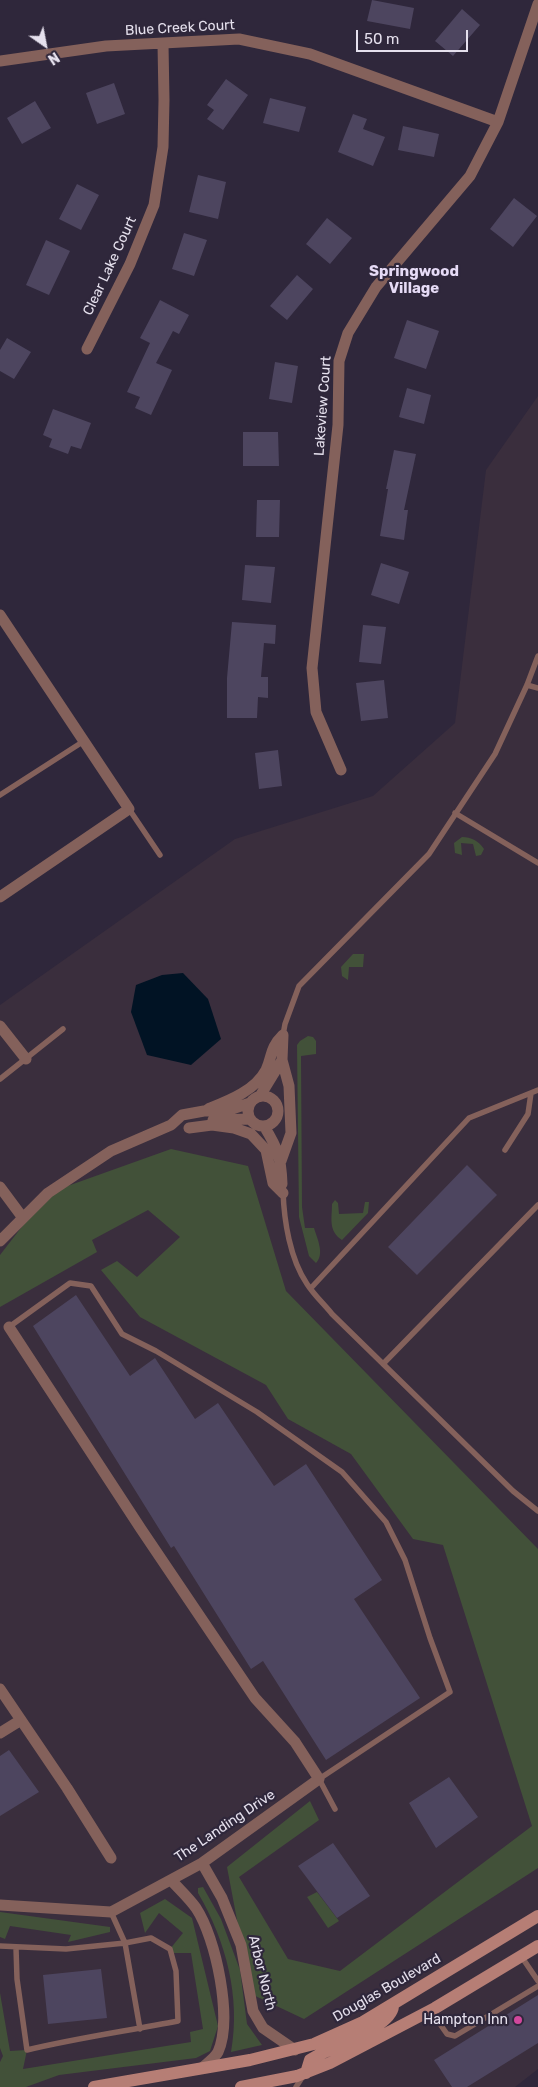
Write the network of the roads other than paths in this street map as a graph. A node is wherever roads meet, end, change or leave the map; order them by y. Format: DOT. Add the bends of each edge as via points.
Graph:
graph roads {
  1 [pos="538,4"];
  2 [pos="162,44"];
  3 [pos="0,61"];
  4 [pos="498,122"];
  5 [pos="87,349"];
  6 [pos="1,619"];
  7 [pos="538,656"];
  8 [pos="527,685"];
  9 [pos="538,688"];
  10 [pos="84,741"];
  11 [pos="341,770"];
  12 [pos="0,796"];
  13 [pos="129,809"];
  14 [pos="455,813"];
  15 [pos="160,855"];
  16 [pos="538,863"];
  17 [pos="0,897"];
  18 [pos="0,1026"];
  19 [pos="63,1029"];
  20 [pos="283,1036"];
  21 [pos="26,1059"];
  22 [pos="282,1060"];
  23 [pos="0,1079"];
  24 [pos="290,1086"];
  25 [pos="538,1090"];
  26 [pos="531,1093"];
  27 [pos="260,1096"];
  28 [pos="276,1103"];
  29 [pos="250,1104"];
  30 [pos="204,1110"];
  31 [pos="250,1119"];
  32 [pos="276,1119"];
  33 [pos="171,1125"];
  34 [pos="264,1126"];
  35 [pos="189,1128"];
  36 [pos="291,1133"];
  37 [pos="505,1150"];
  38 [pos="281,1161"];
  39 [pos="0,1187"];
  40 [pos="282,1188"];
  41 [pos="538,1205"];
  42 [pos="23,1218"];
  43 [pos="0,1241"];
  44 [pos="311,1288"];
  45 [pos="9,1326"];
  46 [pos="383,1364"];
  47 [pos="538,1511"];
  48 [pos="0,1689"];
  49 [pos="21,1720"];
  50 [pos="0,1733"];
  51 [pos="319,1779"];
  52 [pos="335,1809"];
  53 [pos="111,1858"];
  54 [pos="202,1863"];
  55 [pos="171,1880"];
  56 [pos="0,1905"];
  57 [pos="111,1912"];
  58 [pos="538,1916"];
  59 [pos="125,1943"];
  60 [pos="0,1946"];
  61 [pos="538,1946"];
  62 [pos="16,1948"];
  63 [pos="521,1956"];
  64 [pos="538,1981"];
  65 [pos="538,1986"];
  66 [pos="393,2004"];
  67 [pos="430,2010"];
  68 [pos="140,2029"];
  69 [pos="295,2050"];
  70 [pos="202,2068"];
  71 [pos="306,2073"];
  72 [pos="259,2086"];
  73 [pos="94,2087"];
  74 [pos="241,2087"];
  75 [pos="296,2087"];
  1 -- 4 [label="street, Lakeview Court"];
  2 -- 3 [label="street, Blue Creek Court" via="106,46"];
  2 -- 4 [label="street, Blue Creek Court" via="239,39 310,54"];
  2 -- 5 [label="street, Clear Lake Court" via="163,147 154,205 130,264"];
  4 -- 11 [label="street, Lakeview Court" via="470,176 376,287 348,333 339,361 338,425 312,668 316,712"];
  6 -- 10 [label="street"];
  7 -- 8 [label="lane"];
  8 -- 9 [label="lane"];
  8 -- 14 [label="lane" via="495,754"];
  10 -- 12 [label="lane"];
  10 -- 13 [label="street"];
  13 -- 15 [label="lane"];
  13 -- 17 [label="street"];
  14 -- 16 [label="lane"];
  14 -- 20 [label="lane" via="429,854 299,986 284,1024"];
  18 -- 21 [label="street"];
  19 -- 21 [label="lane"];
  20 -- 22 [label="street"];
  20 -- 30 [label="street" via="274,1044 265,1071 247,1090"];
  21 -- 23 [label="lane"];
  22 -- 24 [label="street"];
  22 -- 27 [label="street"];
  24 -- 28 [label="street"];
  24 -- 36 [label="street"];
  25 -- 26 [label="lane"];
  26 -- 37 [label="lane" via="528,1114"];
  26 -- 44 [label="lane" via="469,1118"];
  27 -- 28 [label="street" via="269,1097"];
  27 -- 29 [label="street"];
  28 -- 32 [label="street"];
  29 -- 30 [label="street" via="226,1111"];
  29 -- 31 [label="street" via="247,1112"];
  30 -- 33 [label="street" via="182,1115"];
  31 -- 34 [label="street"];
  31 -- 35 [label="street" via="206,1120"];
  32 -- 34 [label="street"];
  32 -- 36 [label="street"];
  33 -- 35 [label="street"];
  33 -- 42 [label="street" via="111,1151 48,1193"];
  34 -- 38 [label="street"];
  35 -- 40 [label="street" via="212,1125 251,1134 266,1150 272,1182"];
  36 -- 38 [label="street"];
  38 -- 40 [label="street"];
  39 -- 42 [label="street"];
  40 -- 44 [label="lane" via="294,1256"];
  41 -- 46 [label="lane"];
  42 -- 43 [label="street"];
  44 -- 46 [label="lane" via="332,1314"];
  45 -- 51 [label="street" via="255,1698 295,1742"];
  45 -- 51 [label="lane" via="70,1283 91,1286 122,1334 257,1412 342,1472 386,1522 405,1560 450,1692"];
  46 -- 47 [label="lane"];
  48 -- 49 [label="street"];
  49 -- 50 [label="street"];
  49 -- 53 [label="street"];
  51 -- 52 [label="lane"];
  51 -- 54 [label="street, The Landing Drive"];
  54 -- 55 [label="street, The Landing Drive"];
  54 -- 69 [label="street, Arbor North" via="222,1898 241,1944 254,2011 263,2028"];
  55 -- 57 [label="street, The Landing Drive"];
  55 -- 70 [label="street" via="197,1909 210,1940 223,1991 225,2024 218,2054"];
  56 -- 57 [label="street"];
  57 -- 59 [label="lane"];
  58 -- 66 [label="main road, Douglas Boulevard"];
  59 -- 62 [label="lane" via="66,1949"];
  59 -- 68 [label="lane"];
  59 -- 68 [label="lane" via="151,1938 170,1949 176,1971 178,2022"];
  60 -- 62 [label="lane"];
  61 -- 63 [label="main road"];
  62 -- 68 [label="lane" via="27,2050 83,2037"];
  63 -- 64 [label="lane"];
  63 -- 67 [label="main road"];
  65 -- 67 [label="lane" via="455,2036 447,2034"];
  66 -- 69 [label="main road, Douglas Boulevard" via="363,2022"];
  66 -- 71 [label="main road" via="393,2010 380,2024 310,2060"];
  67 -- 71 [label="main road"];
  69 -- 70 [label="main road, Douglas Boulevard"];
  70 -- 73 [label="main road, Douglas Boulevard"];
  71 -- 72 [label="main road"];
  71 -- 75 [label="lane"];
  72 -- 74 [label="main road"];
}
